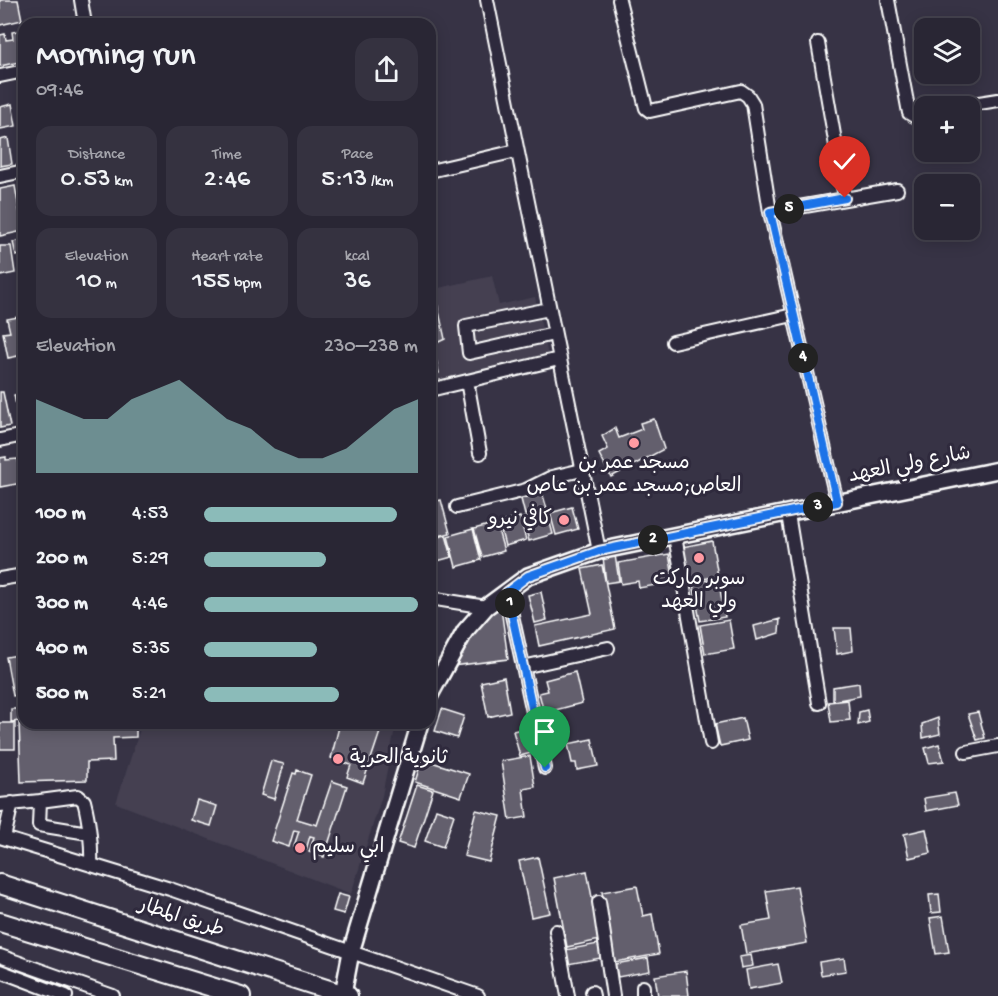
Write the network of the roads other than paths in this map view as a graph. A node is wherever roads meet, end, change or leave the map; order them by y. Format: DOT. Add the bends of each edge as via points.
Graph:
graph roads {
  1 [pos="81,0"];
  2 [pos="487,0"];
  3 [pos="619,0"];
  4 [pos="888,0"];
  5 [pos="84,18"];
  6 [pos="818,43"];
  7 [pos="18,72"];
  8 [pos="0,76"];
  9 [pos="998,100"];
  10 [pos="980,103"];
  11 [pos="914,116"];
  12 [pos="516,151"];
  13 [pos="436,170"];
  14 [pos="18,172"];
  15 [pos="0,176"];
  16 [pos="897,190"];
  17 [pos="845,198"];
  18 [pos="770,212"];
  19 [pos="549,309"];
  20 [pos="793,315"];
  21 [pos="554,334"];
  22 [pos="673,342"];
  23 [pos="559,359"];
  24 [pos="467,381"];
  25 [pos="436,389"];
  26 [pos="18,436"];
  27 [pos="0,440"];
  28 [pos="480,453"];
  29 [pos="582,470"];
  30 [pos="998,470"];
  31 [pos="837,502"];
  32 [pos="457,507"];
  33 [pos="788,514"];
  34 [pos="675,536"];
  35 [pos="599,551"];
  36 [pos="18,575"];
  37 [pos="0,579"];
  38 [pos="507,592"];
  39 [pos="436,599"];
  40 [pos="486,607"];
  41 [pos="608,648"];
  42 [pos="524,667"];
  43 [pos="436,683"];
  44 [pos="819,704"];
  45 [pos="418,729"];
  46 [pos="711,743"];
  47 [pos="998,746"];
  48 [pos="966,752"];
  49 [pos="545,768"];
  50 [pos="40,801"];
  51 [pos="6,804"];
  52 [pos="88,833"];
  53 [pos="2,838"];
  54 [pos="91,865"];
  55 [pos="0,884"];
  56 [pos="599,902"];
  57 [pos="0,922"];
  58 [pos="556,931"];
  59 [pos="351,952"];
  60 [pos="0,956"];
  61 [pos="0,971"];
  62 [pos="67,981"];
  63 [pos="346,995"];
  64 [pos="62,996"];
  65 [pos="113,996"];
  66 [pos="241,996"];
  67 [pos="478,996"];
  68 [pos="568,996"];
  69 [pos="613,996"];
  1 -- 5 [label="street"];
  2 -- 12 [label="street"];
  3 -- 18 [label="street" via="646,108 650,111 741,91 748,96 753,104"];
  4 -- 11 [label="street" via="909,113"];
  6 -- 17 [label="street"];
  7 -- 8 [label="street"];
  9 -- 10 [label="street"];
  12 -- 13 [label="street"];
  12 -- 19 [label="street"];
  14 -- 15 [label="street"];
  16 -- 17 [label="street"];
  17 -- 18 [label="street"];
  18 -- 20 [label="street"];
  19 -- 21 [label="street"];
  19 -- 21 [label="street" via="466,326 469,353"];
  20 -- 22 [label="street"];
  20 -- 31 [label="street"];
  21 -- 23 [label="street"];
  23 -- 24 [label="street"];
  23 -- 29 [label="street"];
  24 -- 25 [label="street"];
  24 -- 28 [label="street"];
  26 -- 27 [label="street"];
  29 -- 32 [label="street" via="552,477 526,490"];
  29 -- 35 [label="street"];
  30 -- 31 [label="main road, شارع ولي العهد"];
  31 -- 33 [label="main road, شارع ولي العهد"];
  33 -- 34 [label="main road, شارع ولي العهد"];
  33 -- 44 [label="street"];
  34 -- 35 [label="main road, شارع ولي العهد"];
  34 -- 46 [label="street"];
  35 -- 38 [label="main road, شارع ولي العهد" via="528,576"];
  36 -- 37 [label="street"];
  38 -- 40 [label="main road, شارع ولي العهد"];
  38 -- 42 [label="street"];
  39 -- 40 [label="street"];
  40 -- 43 [label="main road, شارع ولي العهد" via="465,631"];
  41 -- 42 [label="street"];
  42 -- 49 [label="street"];
  45 -- 59 [label="main road"];
  47 -- 48 [label="street"];
  50 -- 51 [label="street"];
  50 -- 52 [label="street" via="39,825"];
  50 -- 52 [label="street" via="81,798 86,805"];
  51 -- 53 [label="street"];
  52 -- 54 [label="street" via="93,842"];
  53 -- 54 [label="street"];
  54 -- 59 [label="street"];
  55 -- 63 [label="highway, طريق المطار"];
  56 -- 69 [label="street"];
  57 -- 66 [label="highway"];
  58 -- 68 [label="street"];
  59 -- 63 [label="main road"];
  59 -- 67 [label="street"];
  60 -- 62 [label="street"];
  61 -- 64 [label="street"];
  62 -- 64 [label="street"];
  62 -- 65 [label="street"];
}
